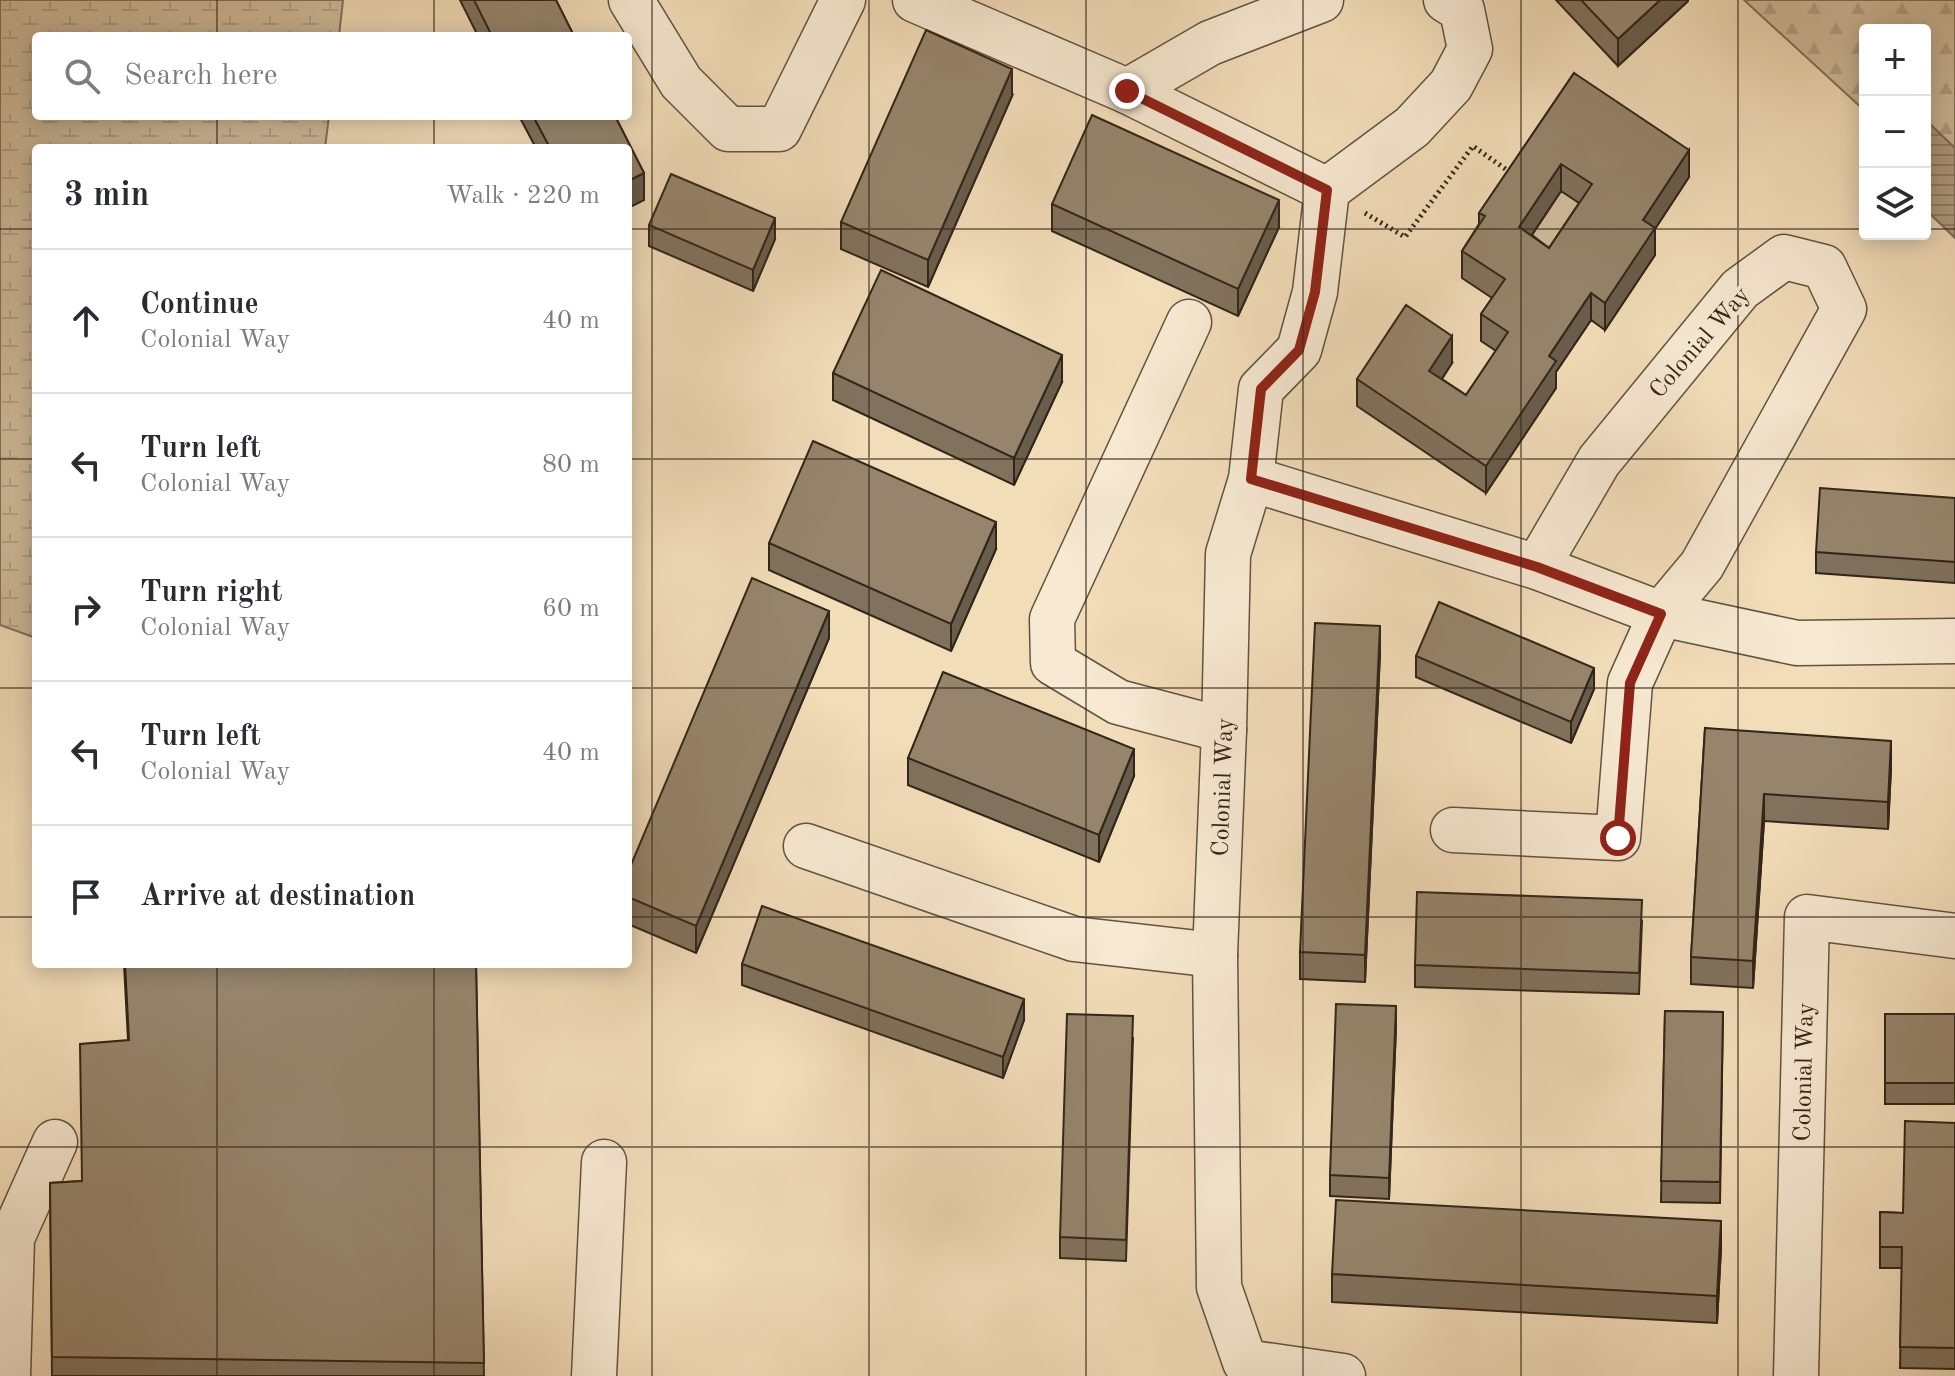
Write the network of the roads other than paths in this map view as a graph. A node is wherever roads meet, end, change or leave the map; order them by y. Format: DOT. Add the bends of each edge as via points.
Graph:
graph roads {
  1 [pos="631,0"];
  2 [pos="843,0"];
  3 [pos="915,0"];
  4 [pos="1321,0"];
  5 [pos="1446,0"];
  6 [pos="1127,91"];
  7 [pos="1327,190"];
  8 [pos="1189,322"];
  9 [pos="1251,479"];
  10 [pos="1537,567"];
  11 [pos="1661,614"];
  12 [pos="1955,641"];
  13 [pos="1224,730"];
  14 [pos="1453,830"];
  15 [pos="806,846"];
  16 [pos="1955,936"];
  17 [pos="1215,955"];
  18 [pos="55,1142"];
  19 [pos="604,1162"];
  20 [pos="8,1376"];
  21 [pos="594,1376"];
  22 [pos="1343,1376"];
  23 [pos="1796,1376"];
  1 -- 2 [label="street" via="681,82 728,129 779,129"];
  3 -- 6 [label="street"];
  4 -- 6 [label="street" via="1210,43"];
  5 -- 7 [label="street" via="1462,10 1470,49 1451,85 1412,127"];
  6 -- 7 [label="street"];
  7 -- 9 [label="street, Colonial Way" via="1315,292 1299,350 1261,389"];
  8 -- 13 [label="street" via="1052,619 1053,663 1118,702"];
  9 -- 10 [label="street"];
  9 -- 13 [label="street, Colonial Way" via="1228,554"];
  10 -- 11 [label="street"];
  10 -- 11 [label="street, Colonial Way" via="1599,461 1740,289 1784,257 1824,267 1844,309 1702,565"];
  11 -- 12 [label="street" via="1797,643"];
  11 -- 14 [label="street, Colonial Way" via="1630,683 1618,838"];
  13 -- 17 [label="street, Colonial Way"];
  15 -- 17 [label="street" via="1074,939"];
  16 -- 23 [label="street, Colonial Way" via="1807,917"];
  17 -- 22 [label="street, Colonial Way" via="1219,1287 1245,1362"];
  18 -- 20 [label="street" via="12,1238"];
  19 -- 21 [label="street"];
}
